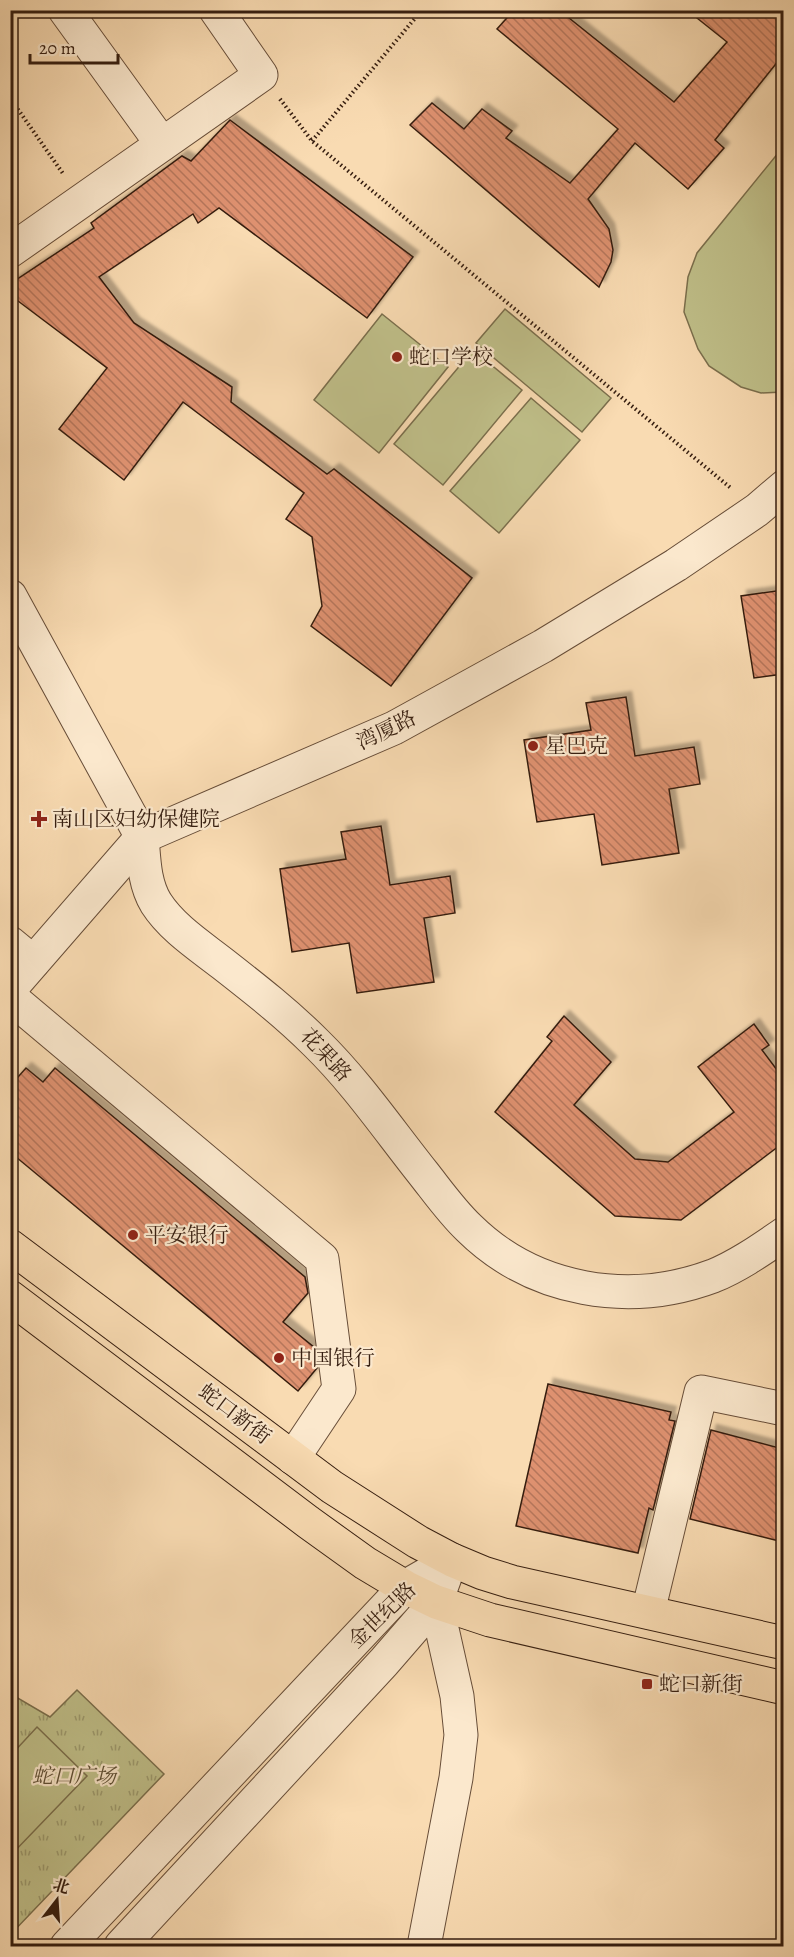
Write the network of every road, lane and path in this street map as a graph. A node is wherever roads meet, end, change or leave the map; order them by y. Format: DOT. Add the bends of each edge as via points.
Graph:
graph roads {
  1 [pos="65,10"];
  2 [pos="216,10"];
  3 [pos="422,10"];
  4 [pos="261,75"];
  5 [pos="10,99"];
  6 [pos="312,141"];
  7 [pos="162,144"];
  8 [pos="82,200"];
  9 [pos="10,251"];
  10 [pos="783,487"];
  11 [pos="757,510"];
  12 [pos="10,597"];
  13 [pos="142,837"];
  14 [pos="22,952"];
  15 [pos="10,989"];
  16 [pos="10,997"];
  17 [pos="783,1234"];
  18 [pos="10,1246"];
  19 [pos="10,1297"];
  20 [pos="783,1409"];
  21 [pos="293,1458"];
  22 [pos="452,1560"];
  23 [pos="405,1587"];
  24 [pos="436,1602"];
  25 [pos="648,1612"];
  26 [pos="783,1642"];
  27 [pos="783,1688"];
  28 [pos="67,1947"];
  29 [pos="121,1947"];
  30 [pos="424,1947"];
  1 -- 7 [label="street"];
  2 -- 4 [label="street"];
  3 -- 6 [label="path"];
  4 -- 6 [label="path"];
  4 -- 7 [label="street"];
  5 -- 8 [label="path"];
  6 -- 11 [label="path"];
  7 -- 8 [label="street"];
  8 -- 9 [label="street"];
  10 -- 11 [label="street, 湾厦路"];
  11 -- 13 [label="street, 湾厦路" via="543,646 394,728"];
  12 -- 13 [label="street, 花果路"];
  13 -- 14 [label="street, 湾厦路"];
  13 -- 17 [label="street, 花果路" via="146,878 156,902 173,923 288,1015 351,1082 445,1202 489,1247 546,1278 581,1288 650,1291 716,1275"];
  14 -- 15 [label="street, 湾厦路"];
  16 -- 21 [label="street" via="322,1259 339,1389"];
  18 -- 21 [label="main road, 蛇口新街"];
  19 -- 23 [label="main road, 蛇口新街" via="315,1527"];
  20 -- 25 [label="street" via="701,1392"];
  21 -- 22 [label="main road, 蛇口新街" via="386,1524"];
  22 -- 23 [label="street, 金世纪路"];
  22 -- 24 [label="street, 金世纪路"];
  22 -- 25 [label="main road, 蛇口新街" via="512,1582"];
  23 -- 24 [label="main road, 蛇口新街"];
  23 -- 28 [label="street, 金世纪路"];
  24 -- 27 [label="main road, 蛇口新街" via="539,1633"];
  24 -- 29 [label="street, 金世纪路"];
  24 -- 30 [label="street" via="457,1696 461,1735"];
  25 -- 26 [label="main road, 蛇口新街"];
}
